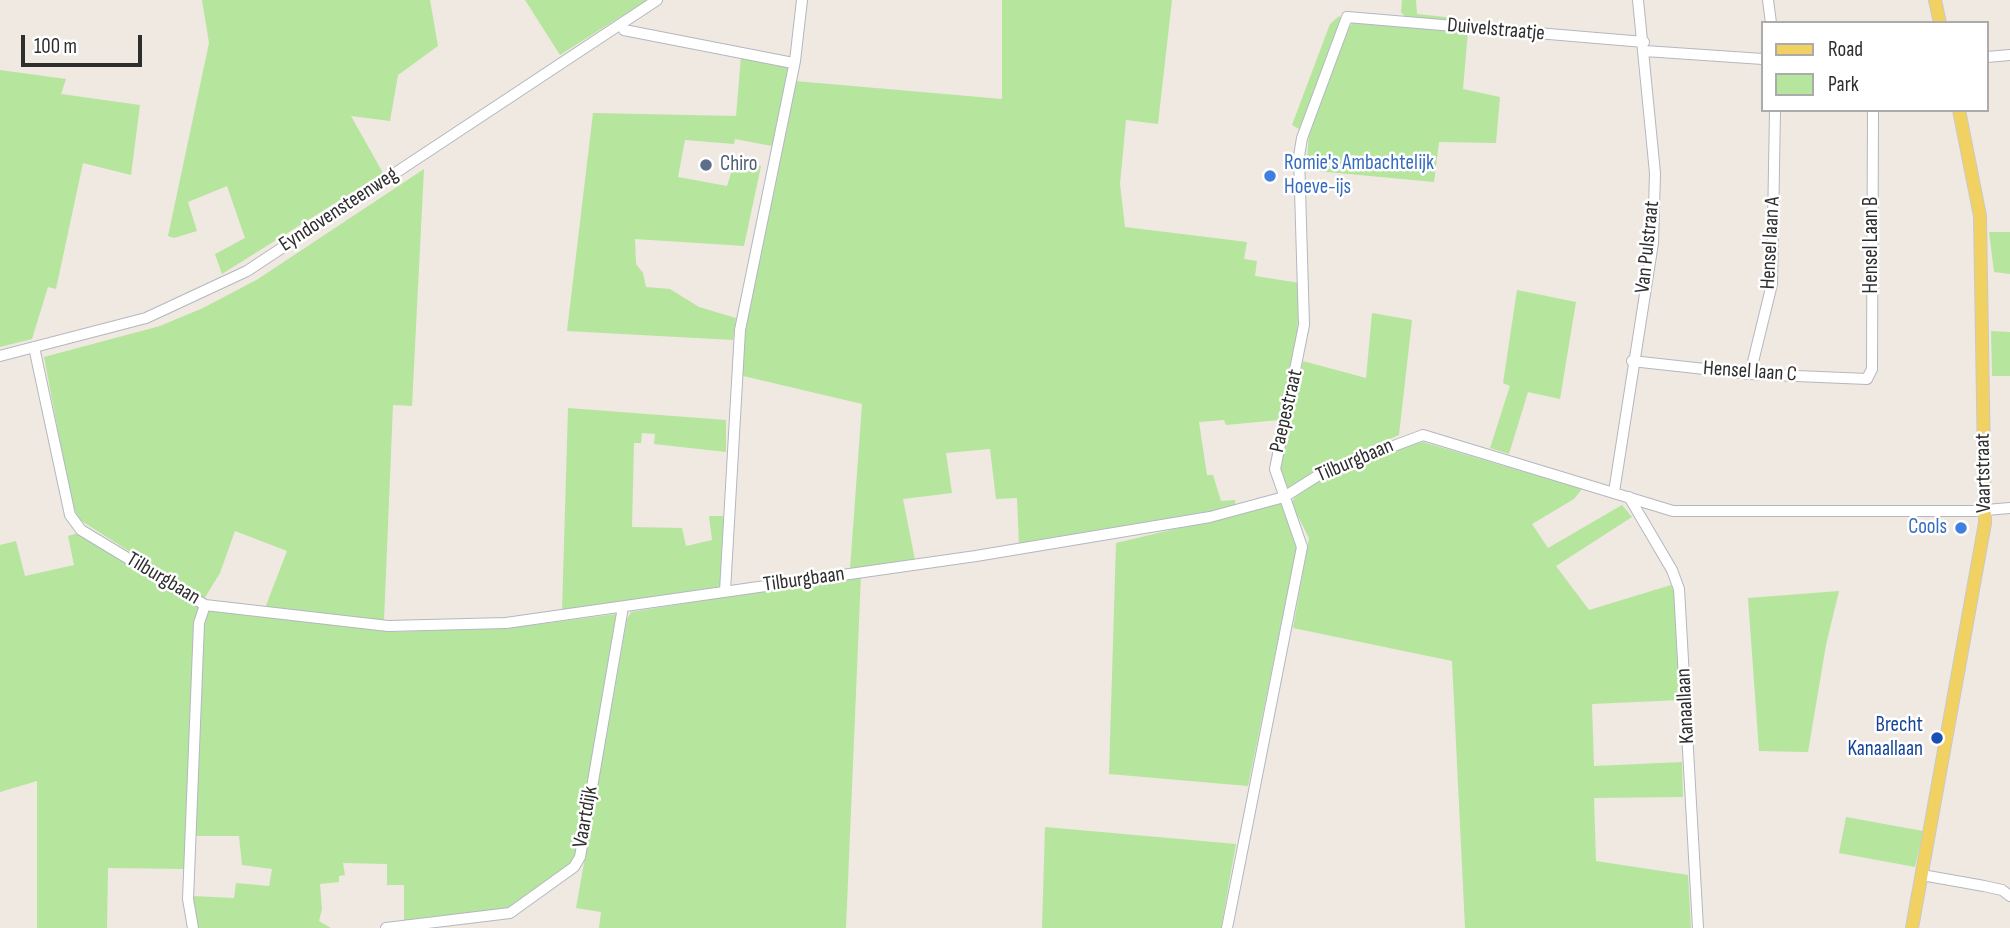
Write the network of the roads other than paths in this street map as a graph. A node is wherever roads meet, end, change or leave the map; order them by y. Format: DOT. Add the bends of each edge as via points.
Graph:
graph roads {
  1 [pos="657,0"];
  2 [pos="802,0"];
  3 [pos="1638,0"];
  4 [pos="1768,0"];
  5 [pos="1935,0"];
  6 [pos="1347,17"];
  7 [pos="1771,21"];
  8 [pos="1940,21"];
  9 [pos="621,24"];
  10 [pos="1644,46"];
  11 [pos="2010,55"];
  12 [pos="1989,57"];
  13 [pos="1762,59"];
  14 [pos="793,63"];
  15 [pos="1775,112"];
  16 [pos="1873,112"];
  17 [pos="1959,112"];
  18 [pos="34,347"];
  19 [pos="0,356"];
  20 [pos="1632,361"];
  21 [pos="1750,374"];
  22 [pos="1867,379"];
  23 [pos="1614,492"];
  24 [pos="1284,497"];
  25 [pos="1629,497"];
  26 [pos="1985,508"];
  27 [pos="2010,508"];
  28 [pos="725,591"];
  29 [pos="205,606"];
  30 [pos="623,607"];
  31 [pos="1922,875"];
  32 [pos="2010,896"];
  33 [pos="193,928"];
  34 [pos="386,928"];
  35 [pos="1227,928"];
  36 [pos="1698,928"];
  37 [pos="1912,928"];
  1 -- 9 [label="street, Eyndovensteenweg"];
  2 -- 14 [label="street"];
  3 -- 10 [label="street, Van Pulstraat"];
  4 -- 7 [label="street"];
  5 -- 8 [label="main road"];
  6 -- 10 [label="street, Duivelstraatje"];
  6 -- 24 [label="street, Paepestraat" via="1299,156 1304,325 1275,460"];
  9 -- 14 [label="street" via="624,30"];
  9 -- 18 [label="street, Eyndovensteenweg" via="247,271 146,318"];
  10 -- 13 [label="street, Duivelstraatje"];
  10 -- 20 [label="street, Van Pulstraat" via="1655,173 1653,243"];
  11 -- 12 [label="street"];
  14 -- 28 [label="street" via="740,330"];
  15 -- 21 [label="street, Hensel laan A" via="1772,284"];
  16 -- 22 [label="street, Hensel Laan B" via="1872,369"];
  17 -- 26 [label="main road, Vaartstraat" via="1980,216"];
  18 -- 19 [label="street"];
  18 -- 29 [label="street, Tilburgbaan" via="73,522"];
  20 -- 21 [label="street, Hensel laan C"];
  20 -- 23 [label="street, Van Pulstraat"];
  21 -- 22 [label="street, Hensel laan C"];
  23 -- 24 [label="street, Tilburgbaan" via="1423,435 1322,473"];
  23 -- 25 [label="street, Tilburgbaan"];
  24 -- 28 [label="street, Tilburgbaan" via="1132,531"];
  24 -- 35 [label="street, Paepestraat" via="1302,547"];
  25 -- 26 [label="street, Tilburgbaan" via="1673,511"];
  25 -- 36 [label="street, Kanaallaan" via="1679,589"];
  26 -- 27 [label="street, Tilburgbaan"];
  26 -- 31 [label="main road, Vaartstraat"];
  28 -- 30 [label="street, Tilburgbaan"];
  29 -- 30 [label="street, Tilburgbaan" via="387,626 506,624"];
  29 -- 33 [label="street" via="199,623 188,899"];
  30 -- 34 [label="street, Vaartdijk" via="575,867 510,913"];
  31 -- 32 [label="street" via="1984,886"];
  31 -- 37 [label="main road, Vaartstraat"];
}
